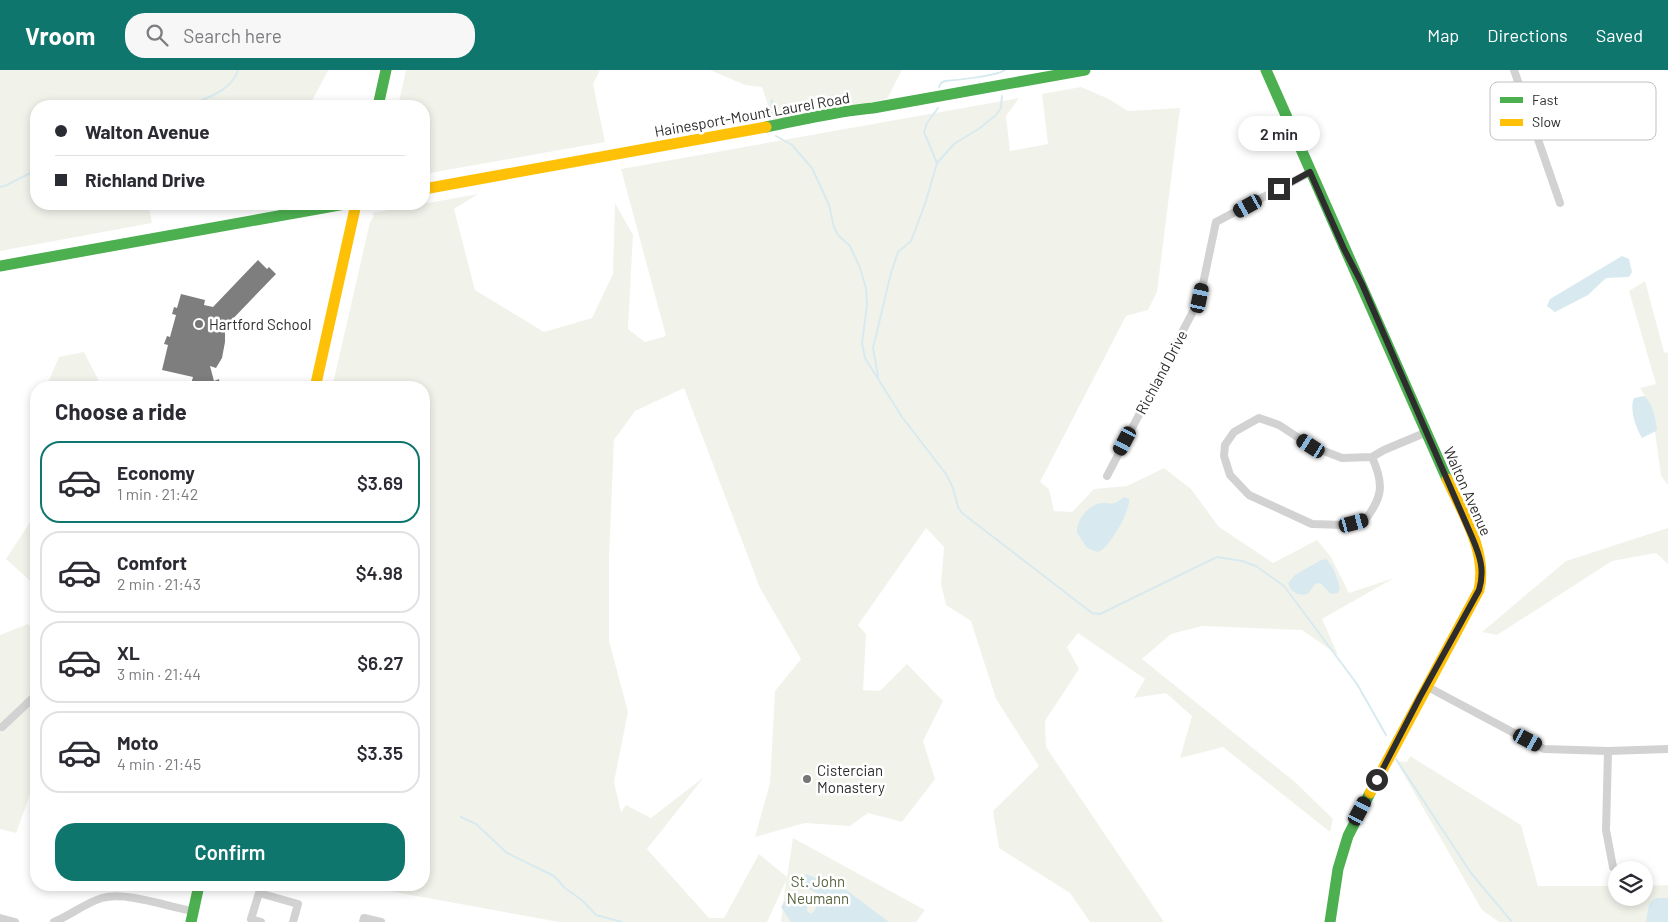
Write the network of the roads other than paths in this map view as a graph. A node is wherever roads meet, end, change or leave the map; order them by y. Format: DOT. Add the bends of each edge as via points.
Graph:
graph roads {
  1 [pos="386,70"];
  2 [pos="1085,70"];
  3 [pos="1266,70"];
  4 [pos="1514,70"];
  5 [pos="1518,82"];
  6 [pos="379,100"];
  7 [pos="1538,140"];
  8 [pos="1310,172"];
  9 [pos="430,188"];
  10 [pos="1560,203"];
  11 [pos="312,210"];
  12 [pos="355,210"];
  13 [pos="0,266"];
  14 [pos="317,381"];
  15 [pos="1427,432"];
  16 [pos="1372,457"];
  17 [pos="1106,476"];
  18 [pos="1426,686"];
  19 [pos="30,701"];
  20 [pos="2,727"];
  21 [pos="1668,749"];
  22 [pos="1608,751"];
  23 [pos="1612,861"];
  24 [pos="198,891"];
  25 [pos="192,916"];
  26 [pos="0,918"];
  27 [pos="15,922"];
  28 [pos="54,922"];
  29 [pos="260,922"];
  30 [pos="294,922"];
  31 [pos="362,922"];
  32 [pos="381,922"];
  33 [pos="1330,922"];
  1 -- 6 [label="street"];
  2 -- 9 [label="street, Hainesport-Mount Laurel Road" via="840,111"];
  3 -- 8 [label="street, Walton Avenue"];
  4 -- 5 [label="street"];
  7 -- 10 [label="street"];
  8 -- 15 [label="street, Walton Avenue"];
  8 -- 17 [label="street, Richland Drive" via="1216,222 1200,298"];
  11 -- 13 [label="street"];
  12 -- 14 [label="street"];
  15 -- 16 [label="street"];
  15 -- 18 [label="street, Walton Avenue" via="1476,547 1483,572 1479,590"];
  16 -- 16 [label="street" via="1342,458 1311,446 1279,425 1259,418 1234,432 1224,456 1230,474 1249,495 1312,524 1344,525 1364,520 1378,500 1380,477"];
  18 -- 22 [label="street" via="1544,749"];
  18 -- 33 [label="street, Walton Avenue" via="1346,841"];
  19 -- 20 [label="street"];
  21 -- 22 [label="street"];
  22 -- 23 [label="street" via="1606,830"];
  24 -- 25 [label="street"];
  25 -- 28 [label="street" via="111,896"];
  26 -- 27 [label="street"];
  29 -- 30 [label="street" via="251,920 258,893 298,904"];
  31 -- 32 [label="street" via="364,918"];
}
